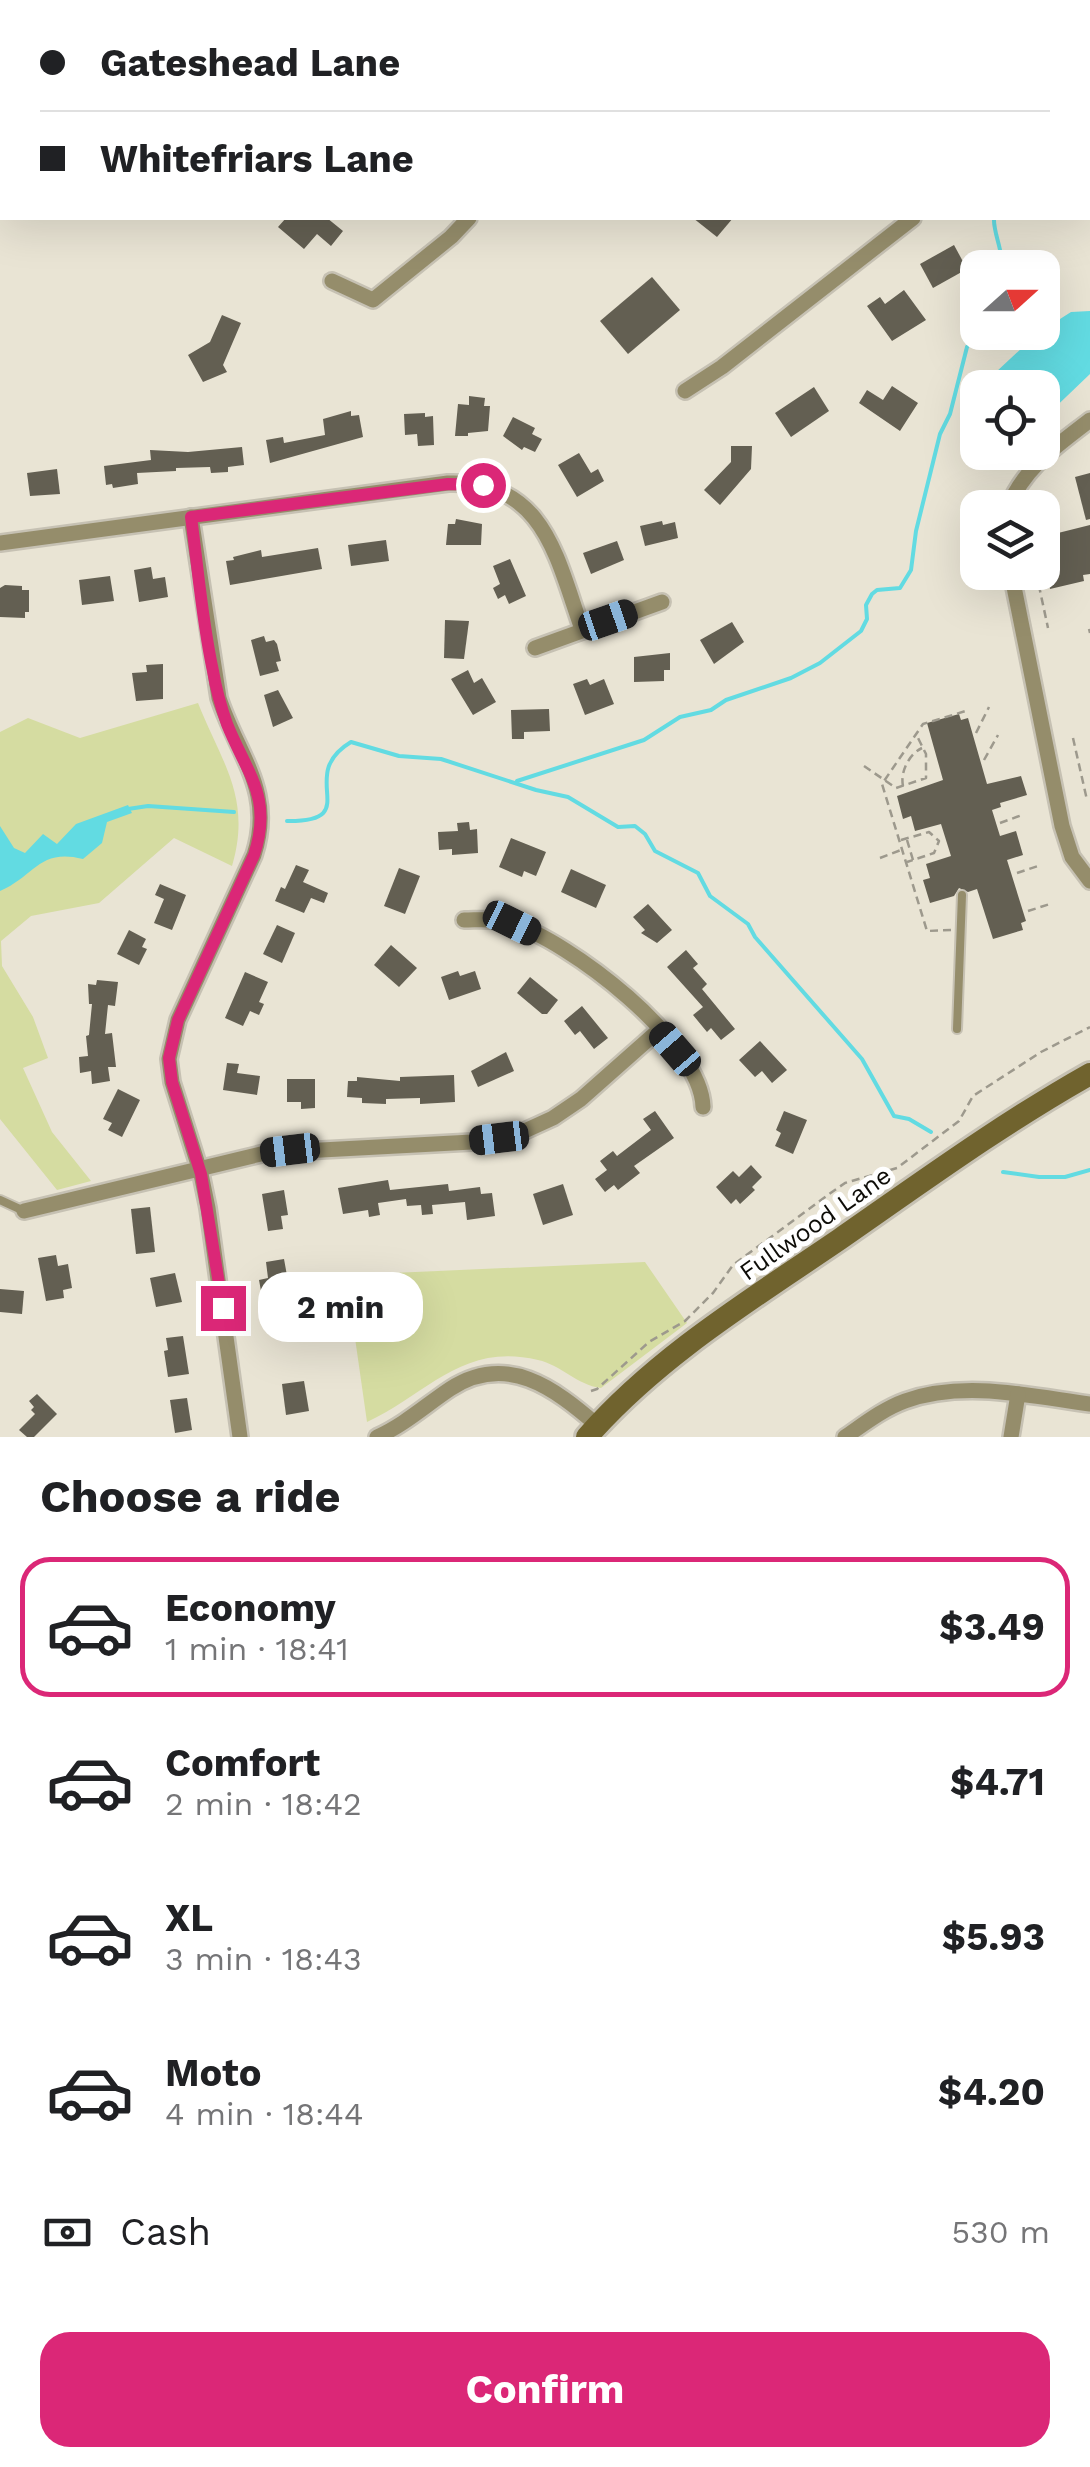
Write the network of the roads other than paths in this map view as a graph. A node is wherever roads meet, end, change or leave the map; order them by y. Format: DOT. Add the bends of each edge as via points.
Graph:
graph roads {
  1 [pos="467,220"];
  2 [pos="910,220"];
  3 [pos="332,281"];
  4 [pos="686,392"];
  5 [pos="1090,420"];
  6 [pos="1016,490"];
  7 [pos="191,517"];
  8 [pos="0,543"];
  9 [pos="1015,590"];
  10 [pos="662,602"];
  11 [pos="582,630"];
  12 [pos="535,648"];
  13 [pos="1090,881"];
  14 [pos="962,896"];
  15 [pos="464,920"];
  16 [pos="957,1029"];
  17 [pos="659,1030"];
  18 [pos="1090,1074"];
  19 [pos="702,1107"];
  20 [pos="199,1167"];
  21 [pos="0,1200"];
  22 [pos="24,1211"];
  23 [pos="1018,1394"];
  24 [pos="1090,1404"];
  25 [pos="592,1431"];
  26 [pos="240,1437"];
  27 [pos="378,1437"];
  28 [pos="845,1437"];
  29 [pos="1012,1437"];
  1 -- 3 [label="street" via="373,300"];
  2 -- 4 [label="street"];
  5 -- 6 [label="street" via="1023,476"];
  7 -- 8 [label="street"];
  7 -- 11 [label="street" via="448,484 494,487 518,500 548,535"];
  7 -- 20 [label="street" via="215,683 253,775 262,818 254,855 172,1035 170,1070"];
  9 -- 13 [label="street" via="1062,826 1072,857"];
  10 -- 11 [label="street"];
  11 -- 12 [label="street"];
  14 -- 16 [label="lane"];
  15 -- 17 [label="street" via="512,923 567,950"];
  17 -- 19 [label="street" via="696,1076"];
  17 -- 20 [label="street" via="581,1099 518,1134 290,1150"];
  18 -- 25 [label="street, Fullwood Lane" via="708,1330"];
  20 -- 22 [label="street"];
  20 -- 26 [label="street"];
  21 -- 22 [label="lane"];
  23 -- 24 [label="street"];
  23 -- 28 [label="street" via="943,1392 906,1401"];
  23 -- 29 [label="street"];
  25 -- 27 [label="street" via="556,1390 496,1374 463,1382"];
}
